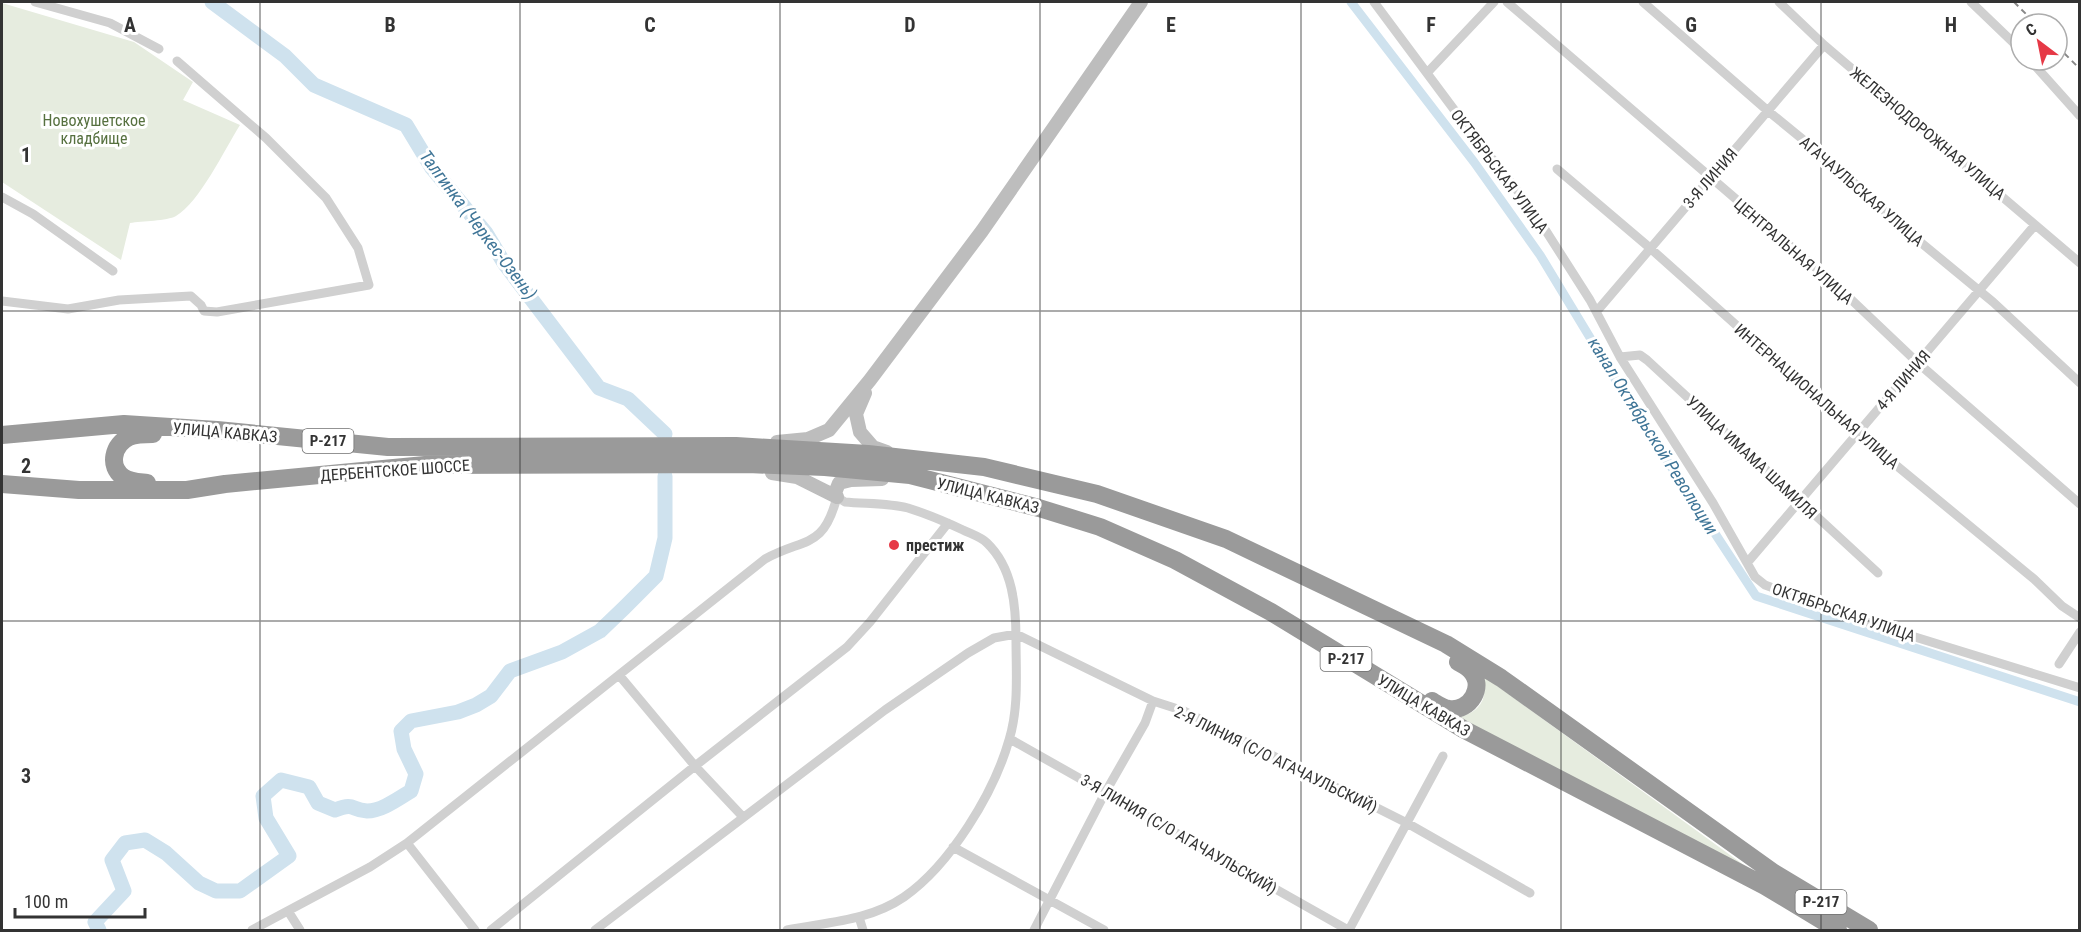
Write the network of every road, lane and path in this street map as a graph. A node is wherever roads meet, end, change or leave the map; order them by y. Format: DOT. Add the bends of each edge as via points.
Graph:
graph roads {
  1 [pos="35,2"];
  2 [pos="1141,2"];
  3 [pos="1374,2"];
  4 [pos="1494,2"];
  5 [pos="1507,2"];
  6 [pos="1643,2"];
  7 [pos="1779,2"];
  8 [pos="1971,2"];
  9 [pos="2009,39"];
  10 [pos="1824,45"];
  11 [pos="159,49"];
  12 [pos="177,61"];
  13 [pos="2040,72"];
  14 [pos="1426,73"];
  15 [pos="1768,111"];
  16 [pos="2079,116"];
  17 [pos="1557,169"];
  18 [pos="1710,178"];
  19 [pos="2,196"];
  20 [pos="2036,225"];
  21 [pos="1650,248"];
  22 [pos="2079,263"];
  23 [pos="113,271"];
  24 [pos="1979,291"];
  25 [pos="2,301"];
  26 [pos="1597,311"];
  27 [pos="1620,357"];
  28 [pos="1918,363"];
  29 [pos="870,380"];
  30 [pos="2079,383"];
  31 [pos="217,430"];
  32 [pos="1857,433"];
  33 [pos="2,435"];
  34 [pos="736,446"];
  35 [pos="707,464"];
  36 [pos="825,467"];
  37 [pos="911,468"];
  38 [pos="2,484"];
  39 [pos="225,484"];
  40 [pos="837,497"];
  41 [pos="1798,501"];
  42 [pos="2079,504"];
  43 [pos="948,523"];
  44 [pos="1747,563"];
  45 [pos="1878,573"];
  46 [pos="1374,608"];
  47 [pos="2079,618"];
  48 [pos="2079,632"];
  49 [pos="1016,634"];
  50 [pos="1339,654"];
  51 [pos="2060,664"];
  52 [pos="619,675"];
  53 [pos="2079,688"];
  54 [pos="1153,701"];
  55 [pos="1010,739"];
  56 [pos="1443,756"];
  57 [pos="695,766"];
  58 [pos="1105,793"];
  59 [pos="743,817"];
  60 [pos="1407,823"];
  61 [pos="407,843"];
  62 [pos="953,847"];
  63 [pos="1530,893"];
  64 [pos="1051,900"];
  65 [pos="288,911"];
  66 [pos="859,917"];
  67 [pos="252,930"];
  68 [pos="300,930"];
  69 [pos="475,930"];
  70 [pos="492,930"];
  71 [pos="595,930"];
  72 [pos="787,930"];
  73 [pos="863,930"];
  74 [pos="1034,930"];
  75 [pos="1104,930"];
  76 [pos="1348,930"];
  77 [pos="1838,930"];
  78 [pos="1869,930"];
  1 -- 11 [label="street" via="110,23"];
  2 -- 29 [label="main road" via="982,231"];
  3 -- 14 [label="street, ОКТЯБРЬСКАЯ УЛИЦА"];
  4 -- 14 [label="street"];
  5 -- 18 [label="street, ЦЕНТРАЛЬНАЯ УЛИЦА"];
  6 -- 15 [label="street, АГАЧАУЛЬСКАЯ УЛИЦА"];
  7 -- 10 [label="street, ЖЕЛЕЗНОДОРОЖНАЯ УЛИЦА"];
  8 -- 9 [label="street"];
  10 -- 15 [label="street, 3-Я ЛИНИЯ"];
  10 -- 20 [label="street, ЖЕЛЕЗНОДОРОЖНАЯ УЛИЦА"];
  12 -- 25 [label="street" via="266,138 326,198 358,248 369,285 217,312 204,311 191,296 119,300 68,309"];
  13 -- 16 [label="street"];
  14 -- 26 [label="street, ОКТЯБРЬСКАЯ УЛИЦА" via="1533,209"];
  15 -- 18 [label="street, 3-Я ЛИНИЯ"];
  15 -- 24 [label="street, АГАЧАУЛЬСКАЯ УЛИЦА"];
  17 -- 21 [label="street, ИНТЕРНАЦИОНАЛЬНАЯ УЛИЦА"];
  18 -- 21 [label="street, 3-Я ЛИНИЯ"];
  18 -- 28 [label="street, ЦЕНТРАЛЬНАЯ УЛИЦА" via="1838,287"];
  19 -- 23 [label="street"];
  20 -- 22 [label="street, ЖЕЛЕЗНОДОРОЖНАЯ УЛИЦА"];
  20 -- 24 [label="street, 4-Я ЛИНИЯ"];
  21 -- 26 [label="street, 3-Я ЛИНИЯ"];
  21 -- 32 [label="street, ИНТЕРНАЦИОНАЛЬНАЯ УЛИЦА"];
  24 -- 28 [label="street, 4-Я ЛИНИЯ"];
  24 -- 30 [label="street, АГАЧАУЛЬСКАЯ УЛИЦА"];
  26 -- 27 [label="street, ОКТЯБРЬСКАЯ УЛИЦА"];
  27 -- 41 [label="street, УЛИЦА ИМАМА ШАМИЛЯ" via="1640,355 1647,360"];
  27 -- 44 [label="street, ОКТЯБРЬСКАЯ УЛИЦА"];
  28 -- 32 [label="street, 4-Я ЛИНИЯ"];
  28 -- 42 [label="street, ЦЕНТРАЛЬНАЯ УЛИЦА"];
  29 -- 34 [label="main road" via="829,430 808,440"];
  29 -- 37 [label="main road" via="856,414 860,432 873,447"];
  31 -- 33 [label="highway, УЛИЦА КАВКАЗ / Р-217" via="124,424"];
  31 -- 34 [label="highway, УЛИЦА КАВКАЗ / Р-217" via="388,447"];
  31 -- 39 [label="highway" via="131,436 118,446 113,459 119,474 136,482"];
  32 -- 41 [label="street, 4-Я ЛИНИЯ"];
  32 -- 47 [label="street, ИНТЕРНАЦИОНАЛЬНАЯ УЛИЦА"];
  34 -- 37 [label="highway, УЛИЦА КАВКАЗ" via="868,454"];
  35 -- 36 [label="highway, ДЕРБЕНТСКОЕ ШОССЕ"];
  35 -- 39 [label="highway, ДЕРБЕНТСКОЕ ШОССЕ" via="425,465"];
  35 -- 40 [label="main road" via="797,477"];
  36 -- 37 [label="highway, УЛИЦА КАВКАЗ / Р-217"];
  37 -- 40 [label="main road" via="881,479 839,483"];
  37 -- 46 [label="highway" via="984,467 1097,494 1226,539"];
  37 -- 50 [label="highway, УЛИЦА КАВКАЗ / Р-217" via="1100,527 1175,560 1272,612"];
  38 -- 39 [label="highway, ДЕРБЕНТСКОЕ ШОССЕ" via="79,490 188,490"];
  40 -- 43 [label="street" via="845,502 907,508"];
  40 -- 52 [label="street" via="832,518 813,539 765,559"];
  41 -- 44 [label="street, 4-Я ЛИНИЯ"];
  41 -- 45 [label="street, УЛИЦА ИМАМА ШАМИЛЯ"];
  43 -- 49 [label="street" via="985,540 1000,556 1009,576"];
  43 -- 57 [label="street" via="847,647"];
  44 -- 53 [label="street, ОКТЯБРЬСКАЯ УЛИЦА" via="1765,585 1873,624"];
  46 -- 50 [label="highway" via="1470,670 1477,689 1474,698 1458,709 1447,709"];
  46 -- 78 [label="highway, Р-217" via="1446,644 1501,678 1774,873"];
  48 -- 51 [label="street"];
  49 -- 54 [label="street, 2-Я ЛИНИЯ (С/О АГАЧАУЛЬСКИЙ)"];
  49 -- 55 [label="street" via="1016,699"];
  49 -- 59 [label="street" via="994,638 968,653"];
  50 -- 77 [label="highway, УЛИЦА КАВКАЗ / Р-217" via="1463,729 1765,886"];
  52 -- 57 [label="street"];
  52 -- 61 [label="street"];
  54 -- 58 [label="street" via="1145,723"];
  54 -- 60 [label="street, 2-Я ЛИНИЯ (С/О АГАЧАУЛЬСКИЙ)" via="1184,711"];
  55 -- 58 [label="street, 3-Я ЛИНИЯ (С/О АГАЧАУЛЬСКИЙ)"];
  55 -- 62 [label="street" via="995,779"];
  56 -- 60 [label="street"];
  57 -- 59 [label="street"];
  57 -- 70 [label="street"];
  58 -- 64 [label="street"];
  58 -- 76 [label="street, 3-Я ЛИНИЯ (С/О АГАЧАУЛЬСКИЙ)"];
  59 -- 71 [label="street"];
  60 -- 63 [label="street, 2-Я ЛИНИЯ (С/О АГАЧАУЛЬСКИЙ)"];
  60 -- 76 [label="street"];
  61 -- 65 [label="street"];
  61 -- 69 [label="street"];
  62 -- 64 [label="street"];
  62 -- 66 [label="street" via="904,897"];
  64 -- 74 [label="street"];
  64 -- 75 [label="street"];
  65 -- 67 [label="street"];
  65 -- 68 [label="street"];
  66 -- 72 [label="street"];
  66 -- 73 [label="street"];
}
